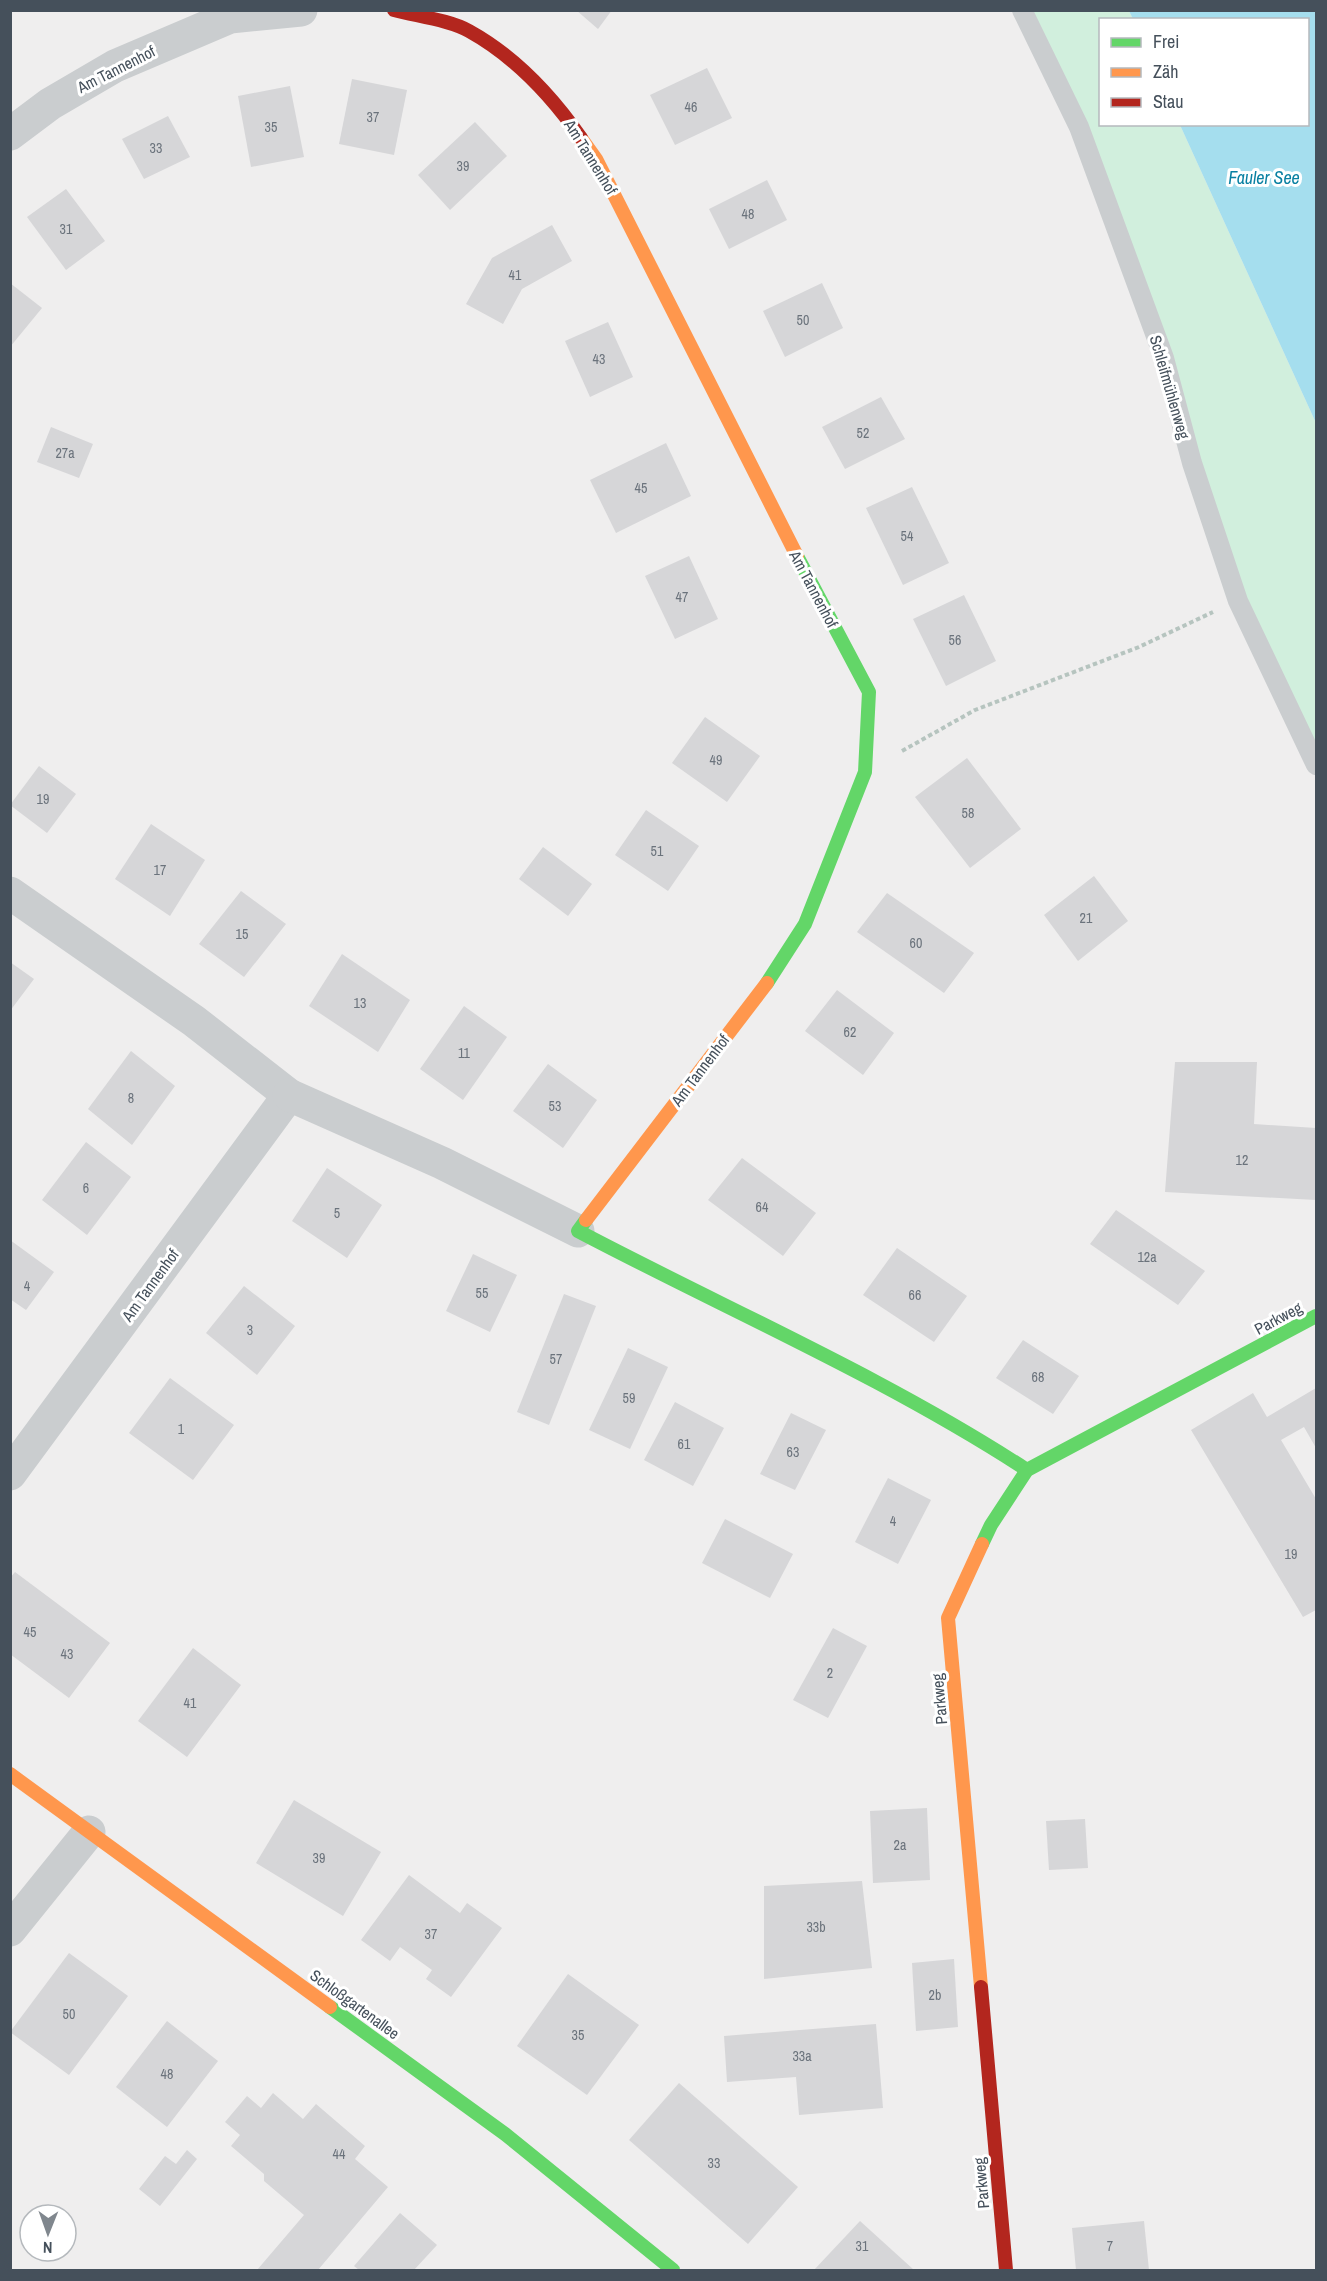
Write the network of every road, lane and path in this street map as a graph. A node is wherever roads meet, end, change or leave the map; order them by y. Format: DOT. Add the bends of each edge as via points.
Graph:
graph roads {
  1 [pos="301,10"];
  2 [pos="394,10"];
  3 [pos="1022,10"];
  4 [pos="10,134"];
  5 [pos="1238,601"];
  6 [pos="1317,765"];
  7 [pos="865,772"];
  8 [pos="10,893"];
  9 [pos="289,1095"];
  10 [pos="578,1230"];
  11 [pos="1317,1316"];
  12 [pos="1027,1470"];
  13 [pos="10,1474"];
  14 [pos="10,1774"];
  15 [pos="89,1832"];
  16 [pos="10,1930"];
  17 [pos="673,2271"];
  18 [pos="1006,2271"];
  1 -- 4 [label="street, Am Tannenhof" via="230,17 115,66 50,104"];
  2 -- 7 [label="street, Am Tannenhof" via="468,30 532,75 596,159 869,692"];
  3 -- 5 [label="lane, Schleifmühlenweg" via="1079,127 1160,347 1192,463"];
  5 -- 6 [label="lane, Schleifmühlenweg"];
  5 -- 7 [label="path" via="1139,647 975,710"];
  7 -- 10 [label="street, Am Tannenhof" via="805,924 782,963"];
  8 -- 9 [label="street" via="194,1021"];
  9 -- 10 [label="street" via="442,1163"];
  9 -- 13 [label="street, Am Tannenhof"];
  10 -- 12 [label="street" via="649,1270 785,1334 976,1434"];
  11 -- 12 [label="street, Parkweg"];
  12 -- 18 [label="street, Parkweg" via="991,1525 948,1618"];
  14 -- 15 [label="street, Schloßgartenallee"];
  15 -- 16 [label="street"];
  15 -- 17 [label="street, Schloßgartenallee" via="505,2134"];
}
